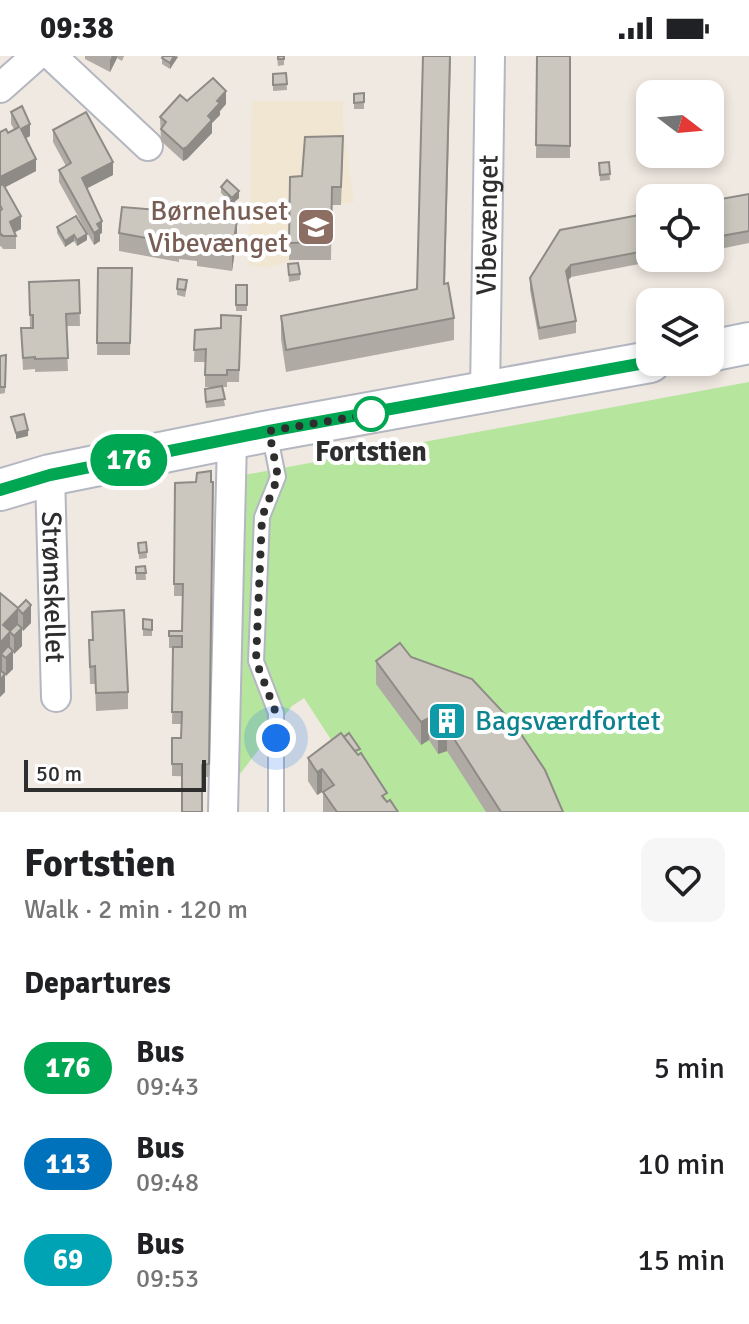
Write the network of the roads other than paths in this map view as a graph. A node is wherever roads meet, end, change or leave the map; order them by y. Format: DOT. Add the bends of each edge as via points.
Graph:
graph roads {
  1 [pos="36,56"];
  2 [pos="52,56"];
  3 [pos="490,56"];
  4 [pos="0,88"];
  5 [pos="148,146"];
  6 [pos="749,343"];
  7 [pos="724,348"];
  8 [pos="636,365"];
  9 [pos="485,393"];
  10 [pos="250,436"];
  11 [pos="50,475"];
  12 [pos="0,490"];
  13 [pos="56,697"];
  14 [pos="223,812"];
  15 [pos="276,812"];
  1 -- 4 [label="street"];
  2 -- 5 [label="street"];
  3 -- 9 [label="street, Vibevænget"];
  6 -- 7 [label="street"];
  8 -- 9 [label="street"];
  9 -- 10 [label="street"];
  10 -- 11 [label="street"];
  10 -- 14 [label="street"];
  10 -- 15 [label="lane" via="278,477 262,517 256,661 276,713"];
  11 -- 12 [label="street"];
  11 -- 13 [label="street, Strømskellet"];
}
